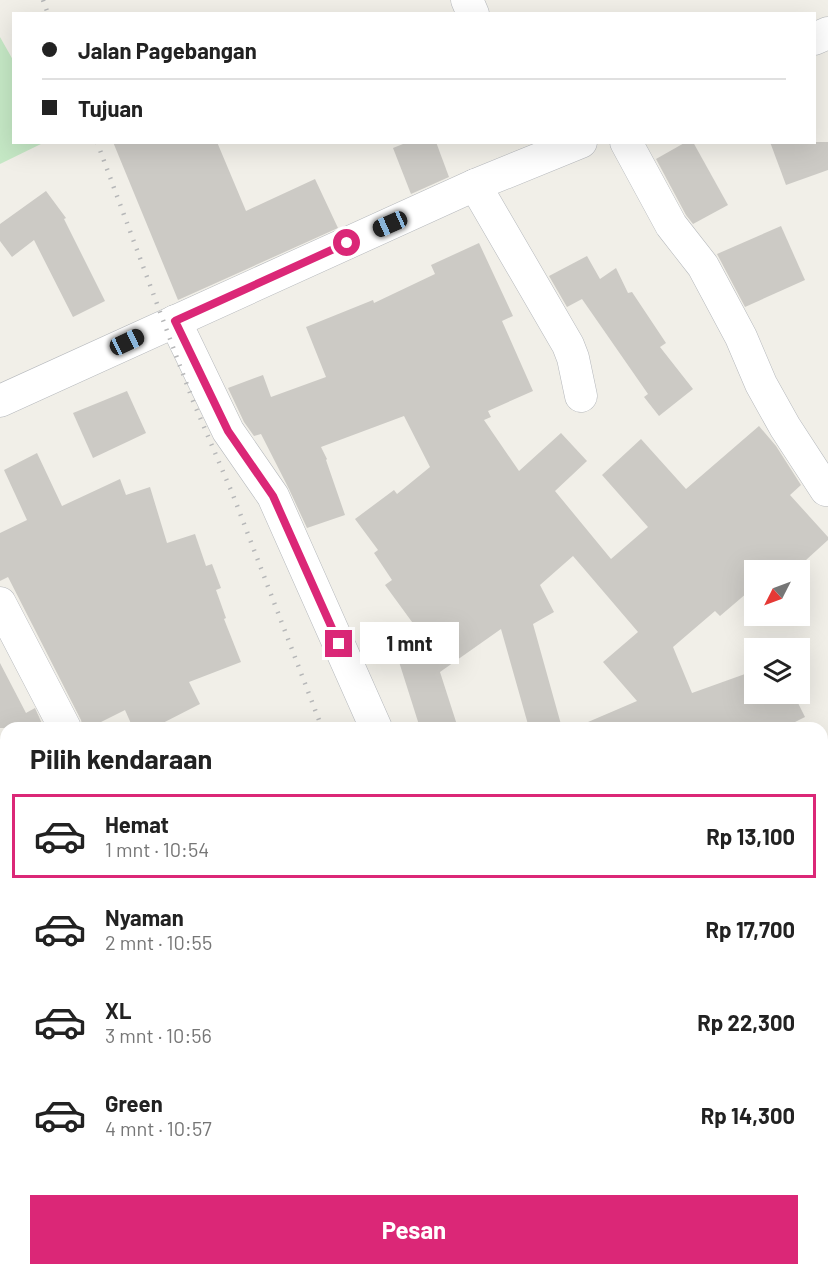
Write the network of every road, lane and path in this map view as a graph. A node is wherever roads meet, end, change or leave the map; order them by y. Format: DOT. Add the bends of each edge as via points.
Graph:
graph roads {
  1 [pos="571,144"];
  2 [pos="627,144"];
  3 [pos="535,151"];
  4 [pos="475,185"];
  5 [pos="175,321"];
  6 [pos="4,390"];
  7 [pos="581,396"];
  8 [pos="826,490"];
  9 [pos="0,603"];
  10 [pos="62,722"];
  11 [pos="373,722"];
  1 -- 3 [label="street"];
  2 -- 8 [label="street" via="671,225 703,266 761,384"];
  3 -- 4 [label="street"];
  4 -- 5 [label="street"];
  4 -- 7 [label="street" via="568,345"];
  5 -- 6 [label="street"];
  5 -- 11 [label="street" via="228,431 273,496"];
  9 -- 10 [label="street"];
}
